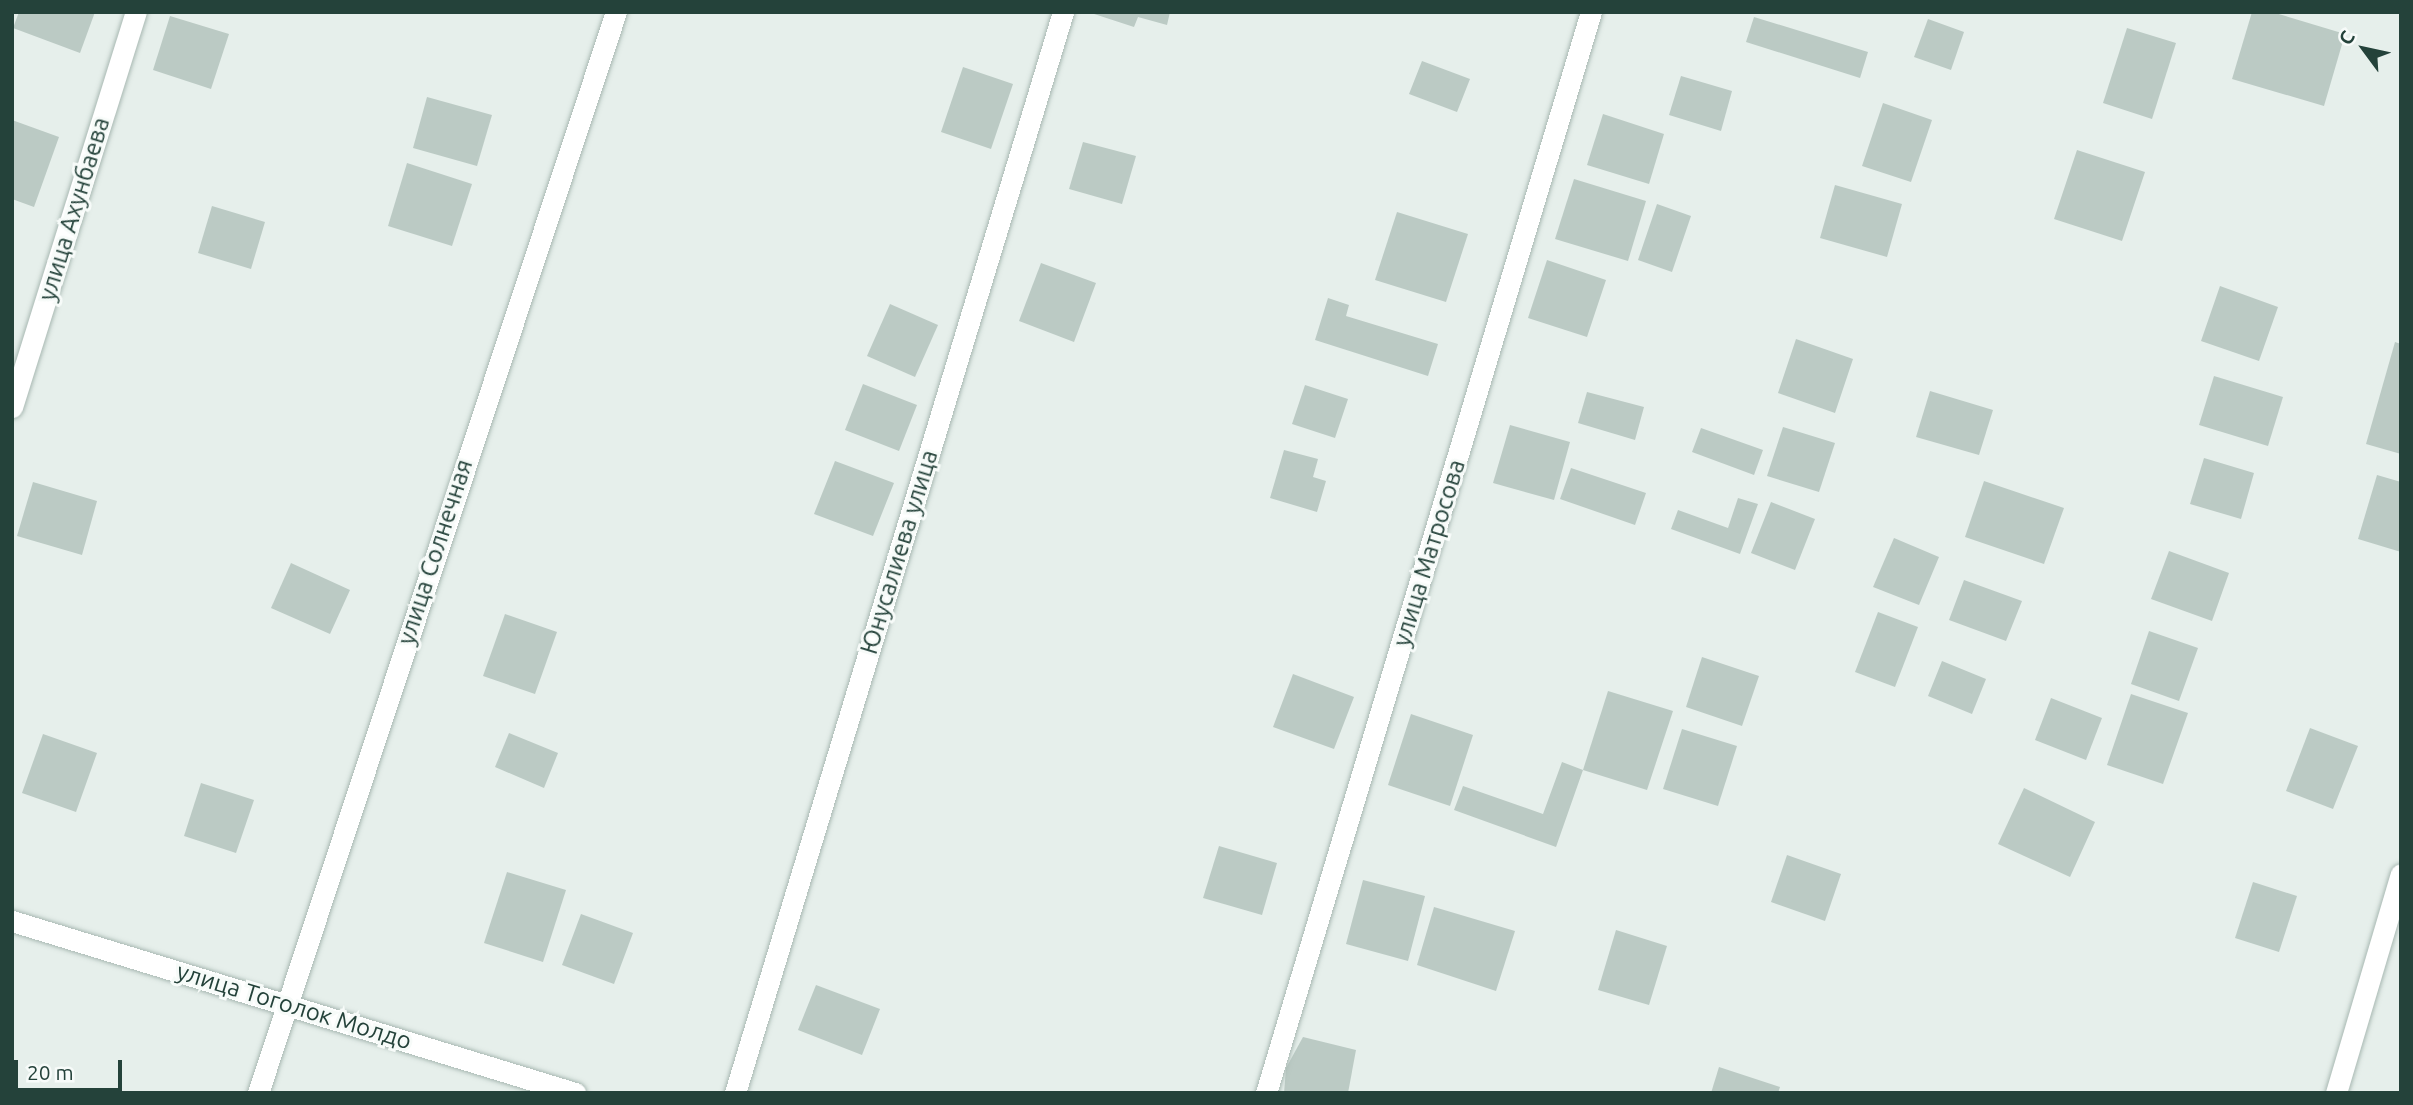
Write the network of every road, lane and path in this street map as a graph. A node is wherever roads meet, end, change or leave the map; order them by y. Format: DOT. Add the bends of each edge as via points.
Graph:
graph roads {
  1 [pos="136,12"];
  2 [pos="616,12"];
  3 [pos="1063,12"];
  4 [pos="1591,12"];
  5 [pos="12,407"];
  6 [pos="2401,874"];
  7 [pos="12,920"];
  8 [pos="284,1003"];
  9 [pos="258,1093"];
  10 [pos="575,1093"];
  11 [pos="735,1093"];
  12 [pos="1266,1093"];
  13 [pos="2336,1093"];
  1 -- 5 [label="street, улица Ахунбаева"];
  2 -- 8 [label="street, улица Солнечная"];
  3 -- 11 [label="street, Юнусалиева улица"];
  4 -- 12 [label="street, улица Матросова"];
  6 -- 13 [label="street"];
  7 -- 8 [label="street, улица Тоголок Молдо"];
  8 -- 9 [label="street, улица Солнечная"];
  8 -- 10 [label="street, улица Тоголок Молдо"];
}
